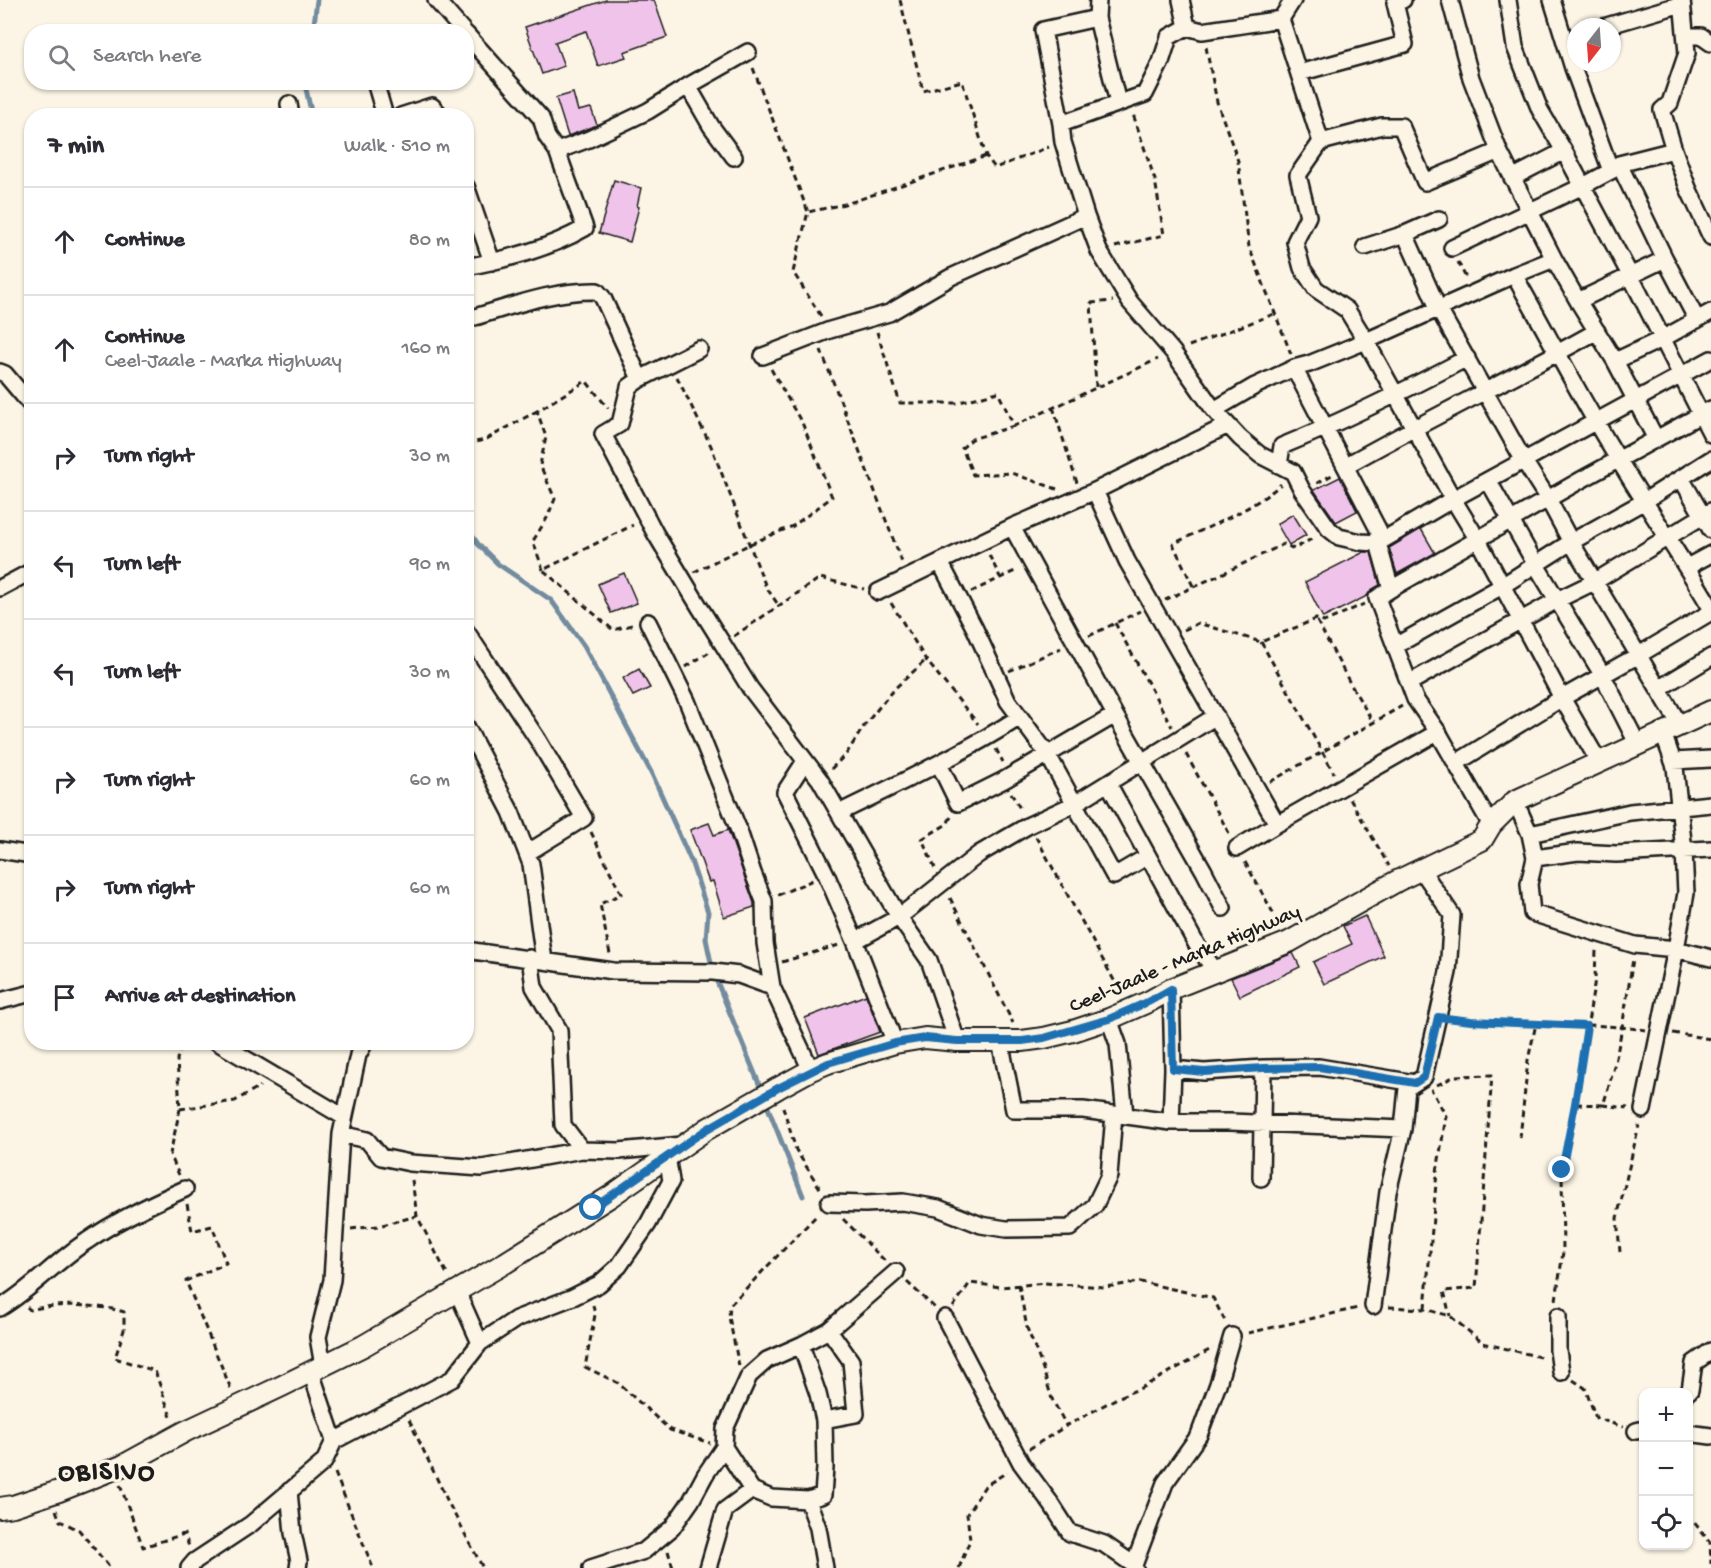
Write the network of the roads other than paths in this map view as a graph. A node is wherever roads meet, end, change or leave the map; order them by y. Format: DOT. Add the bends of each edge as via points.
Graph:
graph roads {
  1 [pos="436,0"];
  2 [pos="1098,0"];
  3 [pos="1181,0"];
  4 [pos="1293,0"];
  5 [pos="1403,0"];
  6 [pos="1450,0"];
  7 [pos="1508,0"];
  8 [pos="1552,0"];
  9 [pos="1682,2"];
  10 [pos="1096,18"];
  11 [pos="1281,19"];
  12 [pos="1621,21"];
  13 [pos="457,24"];
  14 [pos="1187,27"];
  15 [pos="1567,32"];
  16 [pos="1686,36"];
  17 [pos="474,43"];
  18 [pos="1711,44"];
  19 [pos="748,52"];
  20 [pos="1582,72"];
  21 [pos="1299,73"];
  22 [pos="688,86"];
  23 [pos="377,90"];
  24 [pos="1124,102"];
  25 [pos="383,108"];
  26 [pos="1061,124"];
  27 [pos="1321,142"];
  28 [pos="1674,150"];
  29 [pos="557,151"];
  30 [pos="1499,151"];
  31 [pos="1564,151"];
  32 [pos="734,157"];
  33 [pos="1615,168"];
  34 [pos="1512,178"];
  35 [pos="1582,186"];
  36 [pos="474,209"];
  37 [pos="1530,212"];
  38 [pos="1086,216"];
  39 [pos="1439,219"];
  40 [pos="1405,234"];
  41 [pos="1711,237"];
  42 [pos="1365,247"];
  43 [pos="1452,248"];
  44 [pos="1554,259"];
  45 [pos="1665,259"];
  46 [pos="492,262"];
  47 [pos="474,265"];
  48 [pos="1514,275"];
  49 [pos="1630,275"];
  50 [pos="1578,301"];
  51 [pos="1438,308"];
  52 [pos="1711,312"];
  53 [pos="475,317"];
  54 [pos="1696,320"];
  55 [pos="1597,331"];
  56 [pos="1662,339"];
  57 [pos="1366,341"];
  58 [pos="699,350"];
  59 [pos="1558,353"];
  60 [pos="763,356"];
  61 [pos="1467,358"];
  62 [pos="1711,359"];
  63 [pos="1615,361"];
  64 [pos="1294,368"];
  65 [pos="0,372"];
  66 [pos="1680,376"];
  67 [pos="640,379"];
  68 [pos="1486,392"];
  69 [pos="1397,395"];
  70 [pos="24,397"];
  71 [pos="1635,401"];
  72 [pos="1214,410"];
  73 [pos="1706,412"];
  74 [pos="1596,422"];
  75 [pos="1228,425"];
  76 [pos="1414,427"];
  77 [pos="1326,428"];
  78 [pos="1711,434"];
  79 [pos="1656,440"];
  80 [pos="1711,459"];
  81 [pos="1524,460"];
  82 [pos="1619,460"];
  83 [pos="1346,467"];
  84 [pos="1286,469"];
  85 [pos="1681,478"];
  86 [pos="1488,480"];
  87 [pos="1088,494"];
  88 [pos="1453,499"];
  89 [pos="1548,499"];
  90 [pos="1643,502"];
  91 [pos="1707,514"];
  92 [pos="1510,521"];
  93 [pos="1012,527"];
  94 [pos="1711,530"];
  95 [pos="1668,538"];
  96 [pos="1478,540"];
  97 [pos="1571,542"];
  98 [pos="1378,543"];
  99 [pos="1711,554"];
  100 [pos="940,562"];
  101 [pos="1536,565"];
  102 [pos="1687,567"];
  103 [pos="24,575"];
  104 [pos="1594,582"];
  105 [pos="1502,586"];
  106 [pos="0,588"];
  107 [pos="1391,589"];
  108 [pos="880,591"];
  109 [pos="1557,600"];
  110 [pos="1711,609"];
  111 [pos="648,621"];
  112 [pos="1521,621"];
  113 [pos="474,643"];
  114 [pos="1395,646"];
  115 [pos="1637,656"];
  116 [pos="1711,657"];
  117 [pos="1602,674"];
  118 [pos="1409,683"];
  119 [pos="1658,690"];
  120 [pos="1562,698"];
  121 [pos="1711,711"];
  122 [pos="1115,715"];
  123 [pos="1216,716"];
  124 [pos="1020,717"];
  125 [pos="1672,729"];
  126 [pos="1438,732"];
  127 [pos="474,741"];
  128 [pos="1638,745"];
  129 [pos="1048,755"];
  130 [pos="1711,759"];
  131 [pos="805,760"];
  132 [pos="1673,761"];
  133 [pos="1142,762"];
  134 [pos="1599,762"];
  135 [pos="1456,763"];
  136 [pos="939,764"];
  137 [pos="1108,783"];
  138 [pos="1515,801"];
  139 [pos="1074,804"];
  140 [pos="1711,804"];
  141 [pos="1679,807"];
  142 [pos="839,813"];
  143 [pos="1277,824"];
  144 [pos="1491,825"];
  145 [pos="1530,834"];
  146 [pos="1237,848"];
  147 [pos="1711,849"];
  148 [pos="0,850"];
  149 [pos="1684,851"];
  150 [pos="527,853"];
  151 [pos="24,854"];
  152 [pos="1148,856"];
  153 [pos="1535,858"];
  154 [pos="1421,869"];
  155 [pos="1223,908"];
  156 [pos="899,918"];
  157 [pos="855,941"];
  158 [pos="1676,949"];
  159 [pos="474,951"];
  160 [pos="1711,958"];
  161 [pos="537,960"];
  162 [pos="1215,970"];
  163 [pos="772,987"];
  164 [pos="1171,989"];
  165 [pos="24,995"];
  166 [pos="0,1001"];
  167 [pos="1109,1019"];
  168 [pos="957,1041"];
  169 [pos="1000,1041"];
  170 [pos="895,1043"];
  171 [pos="230,1050"];
  172 [pos="361,1050"];
  173 [pos="1263,1068"];
  174 [pos="1173,1069"];
  175 [pos="811,1070"];
  176 [pos="1423,1083"];
  177 [pos="1643,1110"];
  178 [pos="1120,1114"];
  179 [pos="344,1117"];
  180 [pos="1171,1122"];
  181 [pos="1261,1125"];
  182 [pos="1403,1129"];
  183 [pos="341,1134"];
  184 [pos="684,1144"];
  185 [pos="582,1150"];
  186 [pos="667,1156"];
  187 [pos="1261,1178"];
  188 [pos="184,1189"];
  189 [pos="829,1203"];
  190 [pos="896,1272"];
  191 [pos="457,1291"];
  192 [pos="1373,1306"];
  193 [pos="0,1308"];
  194 [pos="1558,1316"];
  195 [pos="945,1318"];
  196 [pos="829,1330"];
  197 [pos="1232,1336"];
  198 [pos="480,1343"];
  199 [pos="801,1345"];
  200 [pos="1711,1351"];
  201 [pos="317,1369"];
  202 [pos="1561,1372"];
  203 [pos="1690,1388"];
  204 [pos="824,1420"];
  205 [pos="1693,1433"];
  206 [pos="1711,1436"];
  207 [pos="331,1448"];
  208 [pos="724,1448"];
  209 [pos="752,1490"];
  210 [pos="289,1491"];
  211 [pos="808,1500"];
  212 [pos="0,1508"];
  213 [pos="192,1565"];
  214 [pos="1135,1566"];
  215 [pos="297,1568"];
  216 [pos="591,1568"];
  217 [pos="708,1568"];
  218 [pos="825,1568"];
  1 -- 13 [label="street"];
  2 -- 10 [label="street"];
  3 -- 14 [label="street"];
  4 -- 11 [label="street"];
  5 -- 21 [label="street" via="1395,3 1405,44"];
  6 -- 30 [label="street" via="1471,78"];
  7 -- 31 [label="street" via="1515,47 1540,110"];
  8 -- 15 [label="street"];
  9 -- 12 [label="street"];
  9 -- 16 [label="street"];
  10 -- 24 [label="street"];
  10 -- 26 [label="street" via="1042,30"];
  11 -- 14 [label="street" via="1202,31"];
  11 -- 21 [label="street"];
  14 -- 24 [label="street" via="1169,37 1145,94"];
  16 -- 18 [label="street" via="1701,36"];
  16 -- 28 [label="street" via="1683,63 1670,102 1662,110"];
  17 -- 29 [label="street" via="541,118"];
  19 -- 22 [label="street"];
  20 -- 33 [label="street"];
  21 -- 27 [label="street"];
  22 -- 29 [label="street" via="648,111"];
  22 -- 32 [label="street"];
  23 -- 25 [label="street"];
  24 -- 26 [label="street"];
  26 -- 38 [label="street"];
  27 -- 30 [label="street" via="1382,126 1401,126 1425,182"];
  27 -- 57 [label="street" via="1298,175 1308,216 1295,242 1302,268 1316,289 1347,310"];
  28 -- 33 [label="street"];
  28 -- 41 [label="street"];
  29 -- 46 [label="street" via="585,228 562,241"];
  30 -- 34 [label="street"];
  31 -- 34 [label="street"];
  31 -- 35 [label="street"];
  33 -- 35 [label="street"];
  33 -- 45 [label="street"];
  34 -- 37 [label="street"];
  35 -- 37 [label="street"];
  35 -- 49 [label="street"];
  36 -- 46 [label="street"];
  37 -- 43 [label="street"];
  37 -- 44 [label="street"];
  38 -- 60 [label="street" via="951,277 889,313"];
  38 -- 72 [label="street" via="1099,251 1128,299 1173,352"];
  39 -- 40 [label="street"];
  40 -- 42 [label="street"];
  40 -- 51 [label="street"];
  44 -- 48 [label="street"];
  44 -- 50 [label="street"];
  45 -- 49 [label="street"];
  45 -- 54 [label="street"];
  46 -- 47 [label="street"];
  48 -- 51 [label="street"];
  48 -- 59 [label="street"];
  49 -- 50 [label="street"];
  49 -- 56 [label="street"];
  50 -- 55 [label="street"];
  51 -- 57 [label="street"];
  51 -- 61 [label="street"];
  52 -- 54 [label="street"];
  53 -- 67 [label="street" via="547,295 597,291"];
  54 -- 56 [label="street"];
  55 -- 59 [label="street"];
  55 -- 63 [label="street"];
  56 -- 63 [label="street"];
  56 -- 66 [label="street"];
  57 -- 64 [label="street"];
  57 -- 69 [label="street"];
  58 -- 67 [label="street"];
  59 -- 68 [label="street"];
  59 -- 74 [label="street"];
  61 -- 68 [label="street"];
  61 -- 69 [label="street"];
  62 -- 66 [label="street"];
  63 -- 71 [label="street"];
  64 -- 72 [label="street"];
  64 -- 77 [label="street"];
  65 -- 70 [label="street"];
  66 -- 71 [label="street"];
  66 -- 73 [label="street"];
  67 -- 131 [label="street" via="629,387 620,424 603,434 682,578 750,688"];
  68 -- 76 [label="street"];
  68 -- 81 [label="street"];
  69 -- 76 [label="street"];
  69 -- 77 [label="street"];
  71 -- 74 [label="street"];
  71 -- 79 [label="street"];
  72 -- 75 [label="street"];
  73 -- 78 [label="street"];
  73 -- 79 [label="street"];
  74 -- 81 [label="street"];
  74 -- 82 [label="street"];
  75 -- 84 [label="street" via="1260,455"];
  75 -- 87 [label="street"];
  76 -- 83 [label="street"];
  76 -- 88 [label="street"];
  77 -- 83 [label="street"];
  77 -- 84 [label="street" via="1282,446"];
  79 -- 82 [label="street"];
  80 -- 85 [label="street"];
  81 -- 86 [label="street"];
  81 -- 89 [label="street"];
  82 -- 89 [label="street"];
  82 -- 90 [label="street"];
  83 -- 98 [label="street" via="1379,531"];
  84 -- 98 [label="street" via="1329,529 1339,537"];
  85 -- 90 [label="street"];
  85 -- 91 [label="street"];
  86 -- 88 [label="street"];
  86 -- 92 [label="street"];
  87 -- 93 [label="street"];
  87 -- 123 [label="street"];
  88 -- 96 [label="street"];
  88 -- 98 [label="street"];
  89 -- 92 [label="street"];
  89 -- 97 [label="street"];
  90 -- 95 [label="street"];
  90 -- 97 [label="street"];
  91 -- 94 [label="street"];
  91 -- 95 [label="street"];
  92 -- 96 [label="street"];
  92 -- 101 [label="street"];
  93 -- 100 [label="street"];
  93 -- 122 [label="street"];
  95 -- 102 [label="street"];
  95 -- 104 [label="street"];
  96 -- 105 [label="street"];
  96 -- 107 [label="street"];
  97 -- 101 [label="street"];
  97 -- 104 [label="street"];
  98 -- 107 [label="street"];
  99 -- 102 [label="street"];
  100 -- 108 [label="street"];
  100 -- 124 [label="street" via="1008,701"];
  101 -- 105 [label="street"];
  101 -- 109 [label="street"];
  102 -- 110 [label="street"];
  103 -- 106 [label="street"];
  104 -- 109 [label="street"];
  104 -- 115 [label="street"];
  105 -- 112 [label="street"];
  105 -- 114 [label="street"];
  107 -- 114 [label="street" via="1377,598"];
  109 -- 112 [label="street"];
  109 -- 117 [label="street"];
  110 -- 115 [label="street"];
  111 -- 163 [label="street" via="687,701 764,901"];
  112 -- 118 [label="street"];
  112 -- 120 [label="street"];
  113 -- 150 [label="street" via="584,818"];
  114 -- 118 [label="street"];
  115 -- 117 [label="street"];
  115 -- 119 [label="street"];
  116 -- 119 [label="street"];
  117 -- 120 [label="street"];
  117 -- 128 [label="street"];
  118 -- 126 [label="street"];
  119 -- 125 [label="street"];
  120 -- 134 [label="street"];
  120 -- 135 [label="street"];
  121 -- 125 [label="street, Ceel-Jaale - Marka Highway"];
  122 -- 129 [label="street"];
  122 -- 133 [label="street"];
  123 -- 133 [label="street"];
  123 -- 143 [label="street"];
  124 -- 129 [label="street"];
  124 -- 136 [label="street"];
  125 -- 128 [label="street, Ceel-Jaale - Marka Highway"];
  125 -- 132 [label="street"];
  126 -- 135 [label="street"];
  126 -- 143 [label="street"];
  127 -- 150 [label="street" via="511,812"];
  128 -- 134 [label="street, Ceel-Jaale - Marka Highway"];
  129 -- 136 [label="street" via="958,802"];
  129 -- 139 [label="street"];
  130 -- 132 [label="street"];
  131 -- 142 [label="street"];
  131 -- 157 [label="street" via="785,792"];
  132 -- 141 [label="street"];
  133 -- 137 [label="street"];
  133 -- 155 [label="street"];
  134 -- 138 [label="street, Ceel-Jaale - Marka Highway"];
  135 -- 144 [label="street"];
  136 -- 142 [label="street"];
  137 -- 139 [label="street"];
  137 -- 152 [label="street"];
  138 -- 144 [label="street, Ceel-Jaale - Marka Highway"];
  138 -- 145 [label="street"];
  139 -- 152 [label="street" via="1114,876"];
  139 -- 156 [label="street" via="979,854"];
  140 -- 141 [label="street"];
  141 -- 145 [label="street" via="1630,812"];
  141 -- 149 [label="street"];
  142 -- 156 [label="street"];
  143 -- 146 [label="street"];
  144 -- 154 [label="street, Ceel-Jaale - Marka Highway" via="1482,840"];
  145 -- 153 [label="street"];
  147 -- 149 [label="street"];
  148 -- 151 [label="street"];
  149 -- 153 [label="street" via="1578,852"];
  149 -- 158 [label="street" via="1686,893"];
  150 -- 161 [label="street"];
  152 -- 162 [label="street" via="1199,949"];
  153 -- 158 [label="street" via="1529,884 1532,913 1635,945"];
  154 -- 162 [label="street, Ceel-Jaale - Marka Highway" via="1289,942"];
  154 -- 176 [label="street" via="1452,915 1448,972"];
  156 -- 157 [label="street"];
  156 -- 168 [label="street" via="929,960"];
  157 -- 170 [label="street"];
  158 -- 160 [label="street"];
  158 -- 177 [label="street"];
  159 -- 161 [label="street"];
  161 -- 163 [label="street" via="613,971 713,972 739,975"];
  161 -- 185 [label="street" via="534,987 559,1030 562,1125"];
  162 -- 164 [label="street, Ceel-Jaale - Marka Highway"];
  163 -- 175 [label="street"];
  164 -- 167 [label="street, Ceel-Jaale - Marka Highway"];
  164 -- 174 [label="street"];
  165 -- 166 [label="street"];
  167 -- 169 [label="street, Ceel-Jaale - Marka Highway" via="1063,1033"];
  167 -- 178 [label="street" via="1118,1044"];
  168 -- 169 [label="street, Ceel-Jaale - Marka Highway"];
  168 -- 170 [label="street, Ceel-Jaale - Marka Highway" via="925,1038"];
  169 -- 178 [label="street" via="1014,1110"];
  170 -- 175 [label="street, Ceel-Jaale - Marka Highway"];
  171 -- 179 [label="street"];
  172 -- 179 [label="street"];
  173 -- 174 [label="street" via="1204,1072"];
  173 -- 176 [label="street" via="1319,1067"];
  173 -- 181 [label="street"];
  174 -- 180 [label="street"];
  175 -- 184 [label="street, Ceel-Jaale - Marka Highway"];
  176 -- 182 [label="street" via="1407,1088"];
  178 -- 180 [label="street"];
  178 -- 189 [label="street" via="1109,1176 1095,1205 1070,1228 1006,1229 981,1225 938,1208 903,1202"];
  179 -- 183 [label="street"];
  180 -- 181 [label="street"];
  181 -- 182 [label="street"];
  181 -- 187 [label="street"];
  182 -- 192 [label="street" via="1388,1192"];
  183 -- 185 [label="street" via="367,1140 381,1157 482,1168"];
  183 -- 201 [label="street" via="332,1280 318,1337"];
  184 -- 185 [label="street" via="619,1151"];
  184 -- 186 [label="street, Ceel-Jaale - Marka Highway"];
  186 -- 191 [label="street, Ceel-Jaale - Marka Highway" via="611,1196"];
  186 -- 198 [label="street" via="671,1181 619,1266 599,1284 516,1319"];
  188 -- 193 [label="street" via="87,1241"];
  190 -- 196 [label="street"];
  191 -- 198 [label="street"];
  191 -- 201 [label="street, Ceel-Jaale - Marka Highway"];
  194 -- 202 [label="street"];
  195 -- 214 [label="street" via="1019,1460 1070,1533 1104,1544"];
  196 -- 199 [label="street"];
  196 -- 204 [label="street" via="851,1361 856,1414"];
  197 -- 214 [label="street" via="1198,1435 1165,1483"];
  198 -- 207 [label="street" via="452,1379"];
  199 -- 204 [label="street"];
  199 -- 208 [label="street" via="767,1360 749,1376 725,1429"];
  200 -- 203 [label="street" via="1694,1363"];
  201 -- 207 [label="street"];
  201 -- 212 [label="street, Ceel-Jaale - Marka Highway" via="115,1469"];
  204 -- 211 [label="street" via="823,1495"];
  205 -- 206 [label="street"];
  207 -- 210 [label="street" via="324,1462"];
  208 -- 209 [label="street"];
  208 -- 216 [label="street" via="672,1528 644,1551"];
  209 -- 211 [label="street" via="771,1498"];
  209 -- 217 [label="street" via="725,1510"];
  210 -- 213 [label="street" via="251,1524"];
  210 -- 215 [label="street"];
  211 -- 218 [label="street"];
}
